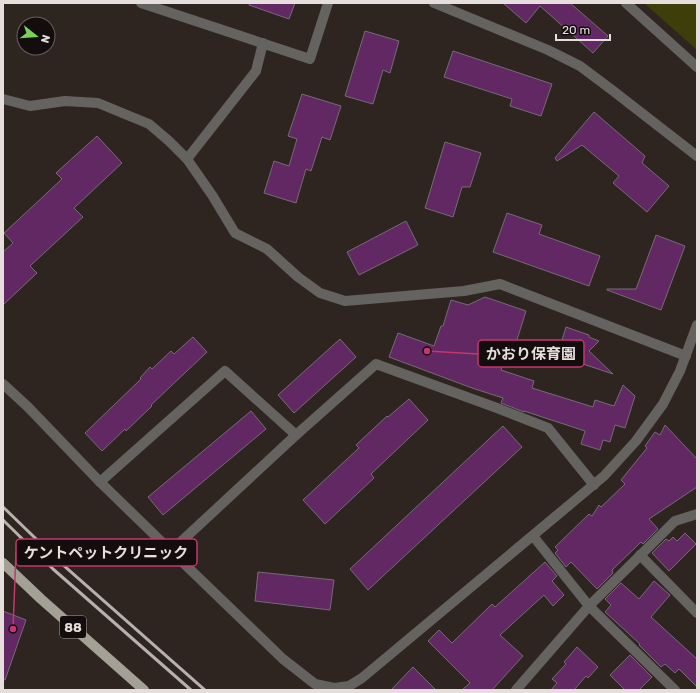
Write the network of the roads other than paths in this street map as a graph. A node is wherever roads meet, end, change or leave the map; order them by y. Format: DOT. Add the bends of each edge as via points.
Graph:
graph roads {
  1 [pos="141,3"];
  2 [pos="328,3"];
  3 [pos="434,3"];
  4 [pos="626,3"];
  5 [pos="263,43"];
  6 [pos="697,67"];
  7 [pos="3,99"];
  8 [pos="697,156"];
  9 [pos="187,159"];
  10 [pos="697,325"];
  11 [pos="686,356"];
  12 [pos="3,384"];
  13 [pos="296,435"];
  14 [pos="100,482"];
  15 [pos="594,485"];
  16 [pos="697,514"];
  17 [pos="533,536"];
  18 [pos="171,551"];
  19 [pos="640,555"];
  20 [pos="3,563"];
  21 [pos="589,606"];
  22 [pos="697,613"];
  23 [pos="144,690"];
  24 [pos="516,690"];
  25 [pos="675,690"];
  1 -- 5 [label="street"];
  2 -- 5 [label="street" via="310,59"];
  3 -- 8 [label="street" via="548,50 580,66"];
  4 -- 6 [label="street"];
  5 -- 9 [label="street" via="256,71"];
  7 -- 9 [label="street" via="30,106 65,101 98,103 149,124"];
  9 -- 11 [label="street" via="235,233 267,248 298,277 320,293 345,301 464,291 500,284"];
  10 -- 11 [label="street"];
  11 -- 15 [label="street" via="663,404 636,441"];
  12 -- 14 [label="street"];
  13 -- 14 [label="street" via="225,371"];
  13 -- 15 [label="street" via="376,364 548,428"];
  13 -- 18 [label="street"];
  14 -- 18 [label="street"];
  15 -- 17 [label="street"];
  16 -- 19 [label="street" via="675,521"];
  17 -- 18 [label="street" via="362,678 349,686 334,688 315,684 284,659"];
  17 -- 21 [label="street"];
  19 -- 21 [label="street"];
  19 -- 22 [label="street"];
  20 -- 23 [label="main road, 88"];
  21 -- 24 [label="street"];
  21 -- 25 [label="street"];
}
